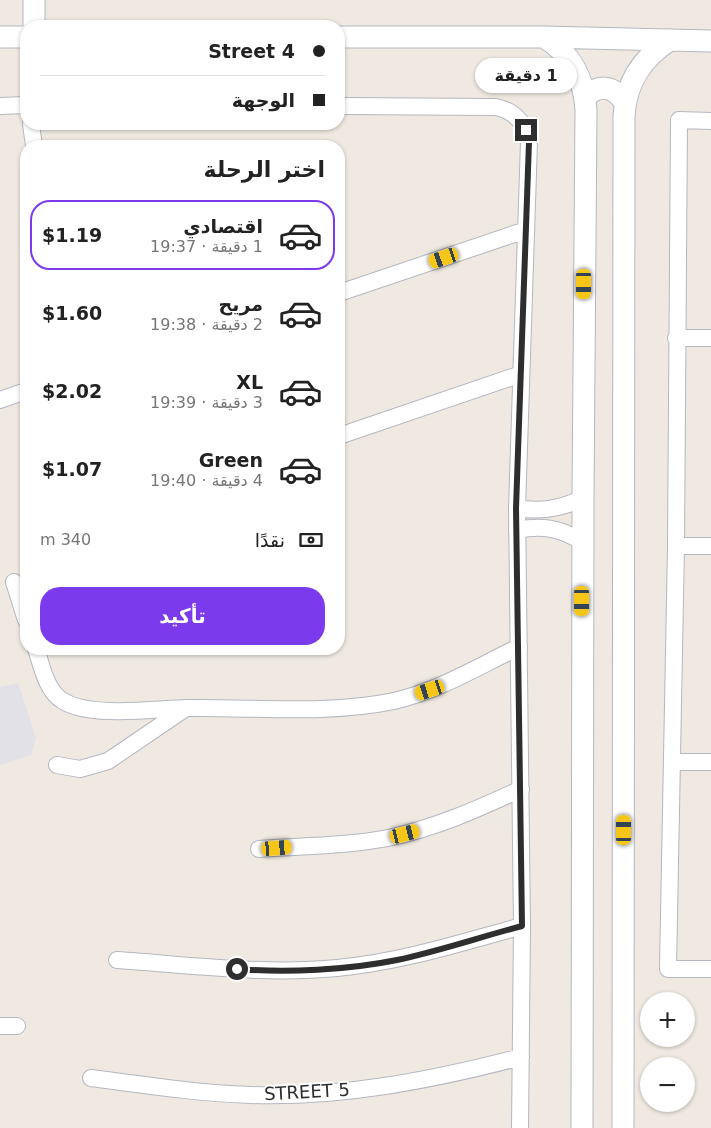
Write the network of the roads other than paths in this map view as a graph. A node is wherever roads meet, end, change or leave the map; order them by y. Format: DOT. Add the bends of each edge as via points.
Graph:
graph roads {
  1 [pos="34,0"];
  2 [pos="34,20"];
  3 [pos="544,36"];
  4 [pos="0,37"];
  5 [pos="20,37"];
  6 [pos="345,37"];
  7 [pos="670,40"];
  8 [pos="711,41"];
  9 [pos="585,97"];
  10 [pos="625,103"];
  11 [pos="20,105"];
  12 [pos="0,106"];
  13 [pos="345,106"];
  14 [pos="711,121"];
  15 [pos="526,230"];
  16 [pos="345,291"];
  17 [pos="676,338"];
  18 [pos="711,338"];
  19 [pos="521,374"];
  20 [pos="20,394"];
  21 [pos="0,400"];
  22 [pos="345,434"];
  23 [pos="582,498"];
  24 [pos="516,508"];
  25 [pos="517,530"];
  26 [pos="582,542"];
  27 [pos="676,546"];
  28 [pos="711,546"];
  29 [pos="14,582"];
  30 [pos="20,601"];
  31 [pos="519,647"];
  32 [pos="38,655"];
  33 [pos="186,708"];
  34 [pos="672,762"];
  35 [pos="711,762"];
  36 [pos="56,765"];
  37 [pos="521,789"];
  38 [pos="259,848"];
  39 [pos="522,926"];
  40 [pos="117,960"];
  41 [pos="711,969"];
  42 [pos="0,1026"];
  43 [pos="17,1026"];
  44 [pos="521,1057"];
  45 [pos="91,1078"];
  46 [pos="520,1128"];
  47 [pos="582,1128"];
  48 [pos="623,1128"];
  1 -- 2 [label="street"];
  3 -- 6 [label="street"];
  3 -- 7 [label="street"];
  3 -- 9 [label="street" via="572,62"];
  4 -- 5 [label="street"];
  7 -- 8 [label="street"];
  7 -- 10 [label="street" via="640,66"];
  9 -- 10 [label="street" via="599,88 607,88 621,96"];
  9 -- 23 [label="street"];
  10 -- 48 [label="street"];
  11 -- 12 [label="street"];
  13 -- 15 [label="street" via="496,107 513,114 522,124 529,142"];
  14 -- 17 [label="street" via="679,120"];
  15 -- 16 [label="street"];
  15 -- 19 [label="street"];
  17 -- 18 [label="street"];
  17 -- 27 [label="street"];
  19 -- 22 [label="street"];
  19 -- 24 [label="street"];
  20 -- 21 [label="street"];
  23 -- 24 [label="street" via="550,509"];
  23 -- 26 [label="street"];
  24 -- 25 [label="street"];
  25 -- 26 [label="street" via="551,528"];
  25 -- 31 [label="street"];
  26 -- 47 [label="street"];
  27 -- 28 [label="street"];
  27 -- 34 [label="street"];
  29 -- 30 [label="street"];
  31 -- 33 [label="street" via="430,690 394,701 287,709"];
  31 -- 37 [label="street"];
  32 -- 33 [label="street" via="54,693 69,704 94,710 120,711"];
  33 -- 36 [label="street" via="108,762 80,769"];
  34 -- 35 [label="street"];
  34 -- 41 [label="street" via="668,969"];
  37 -- 38 [label="street" via="458,817 388,838 350,844"];
  37 -- 39 [label="street"];
  39 -- 40 [label="street" via="396,960 335,968 252,970"];
  39 -- 44 [label="street"];
  42 -- 43 [label="street"];
  44 -- 45 [label="street, STREET 5" via="398,1084 307,1094 193,1091"];
  44 -- 46 [label="street"];
}
